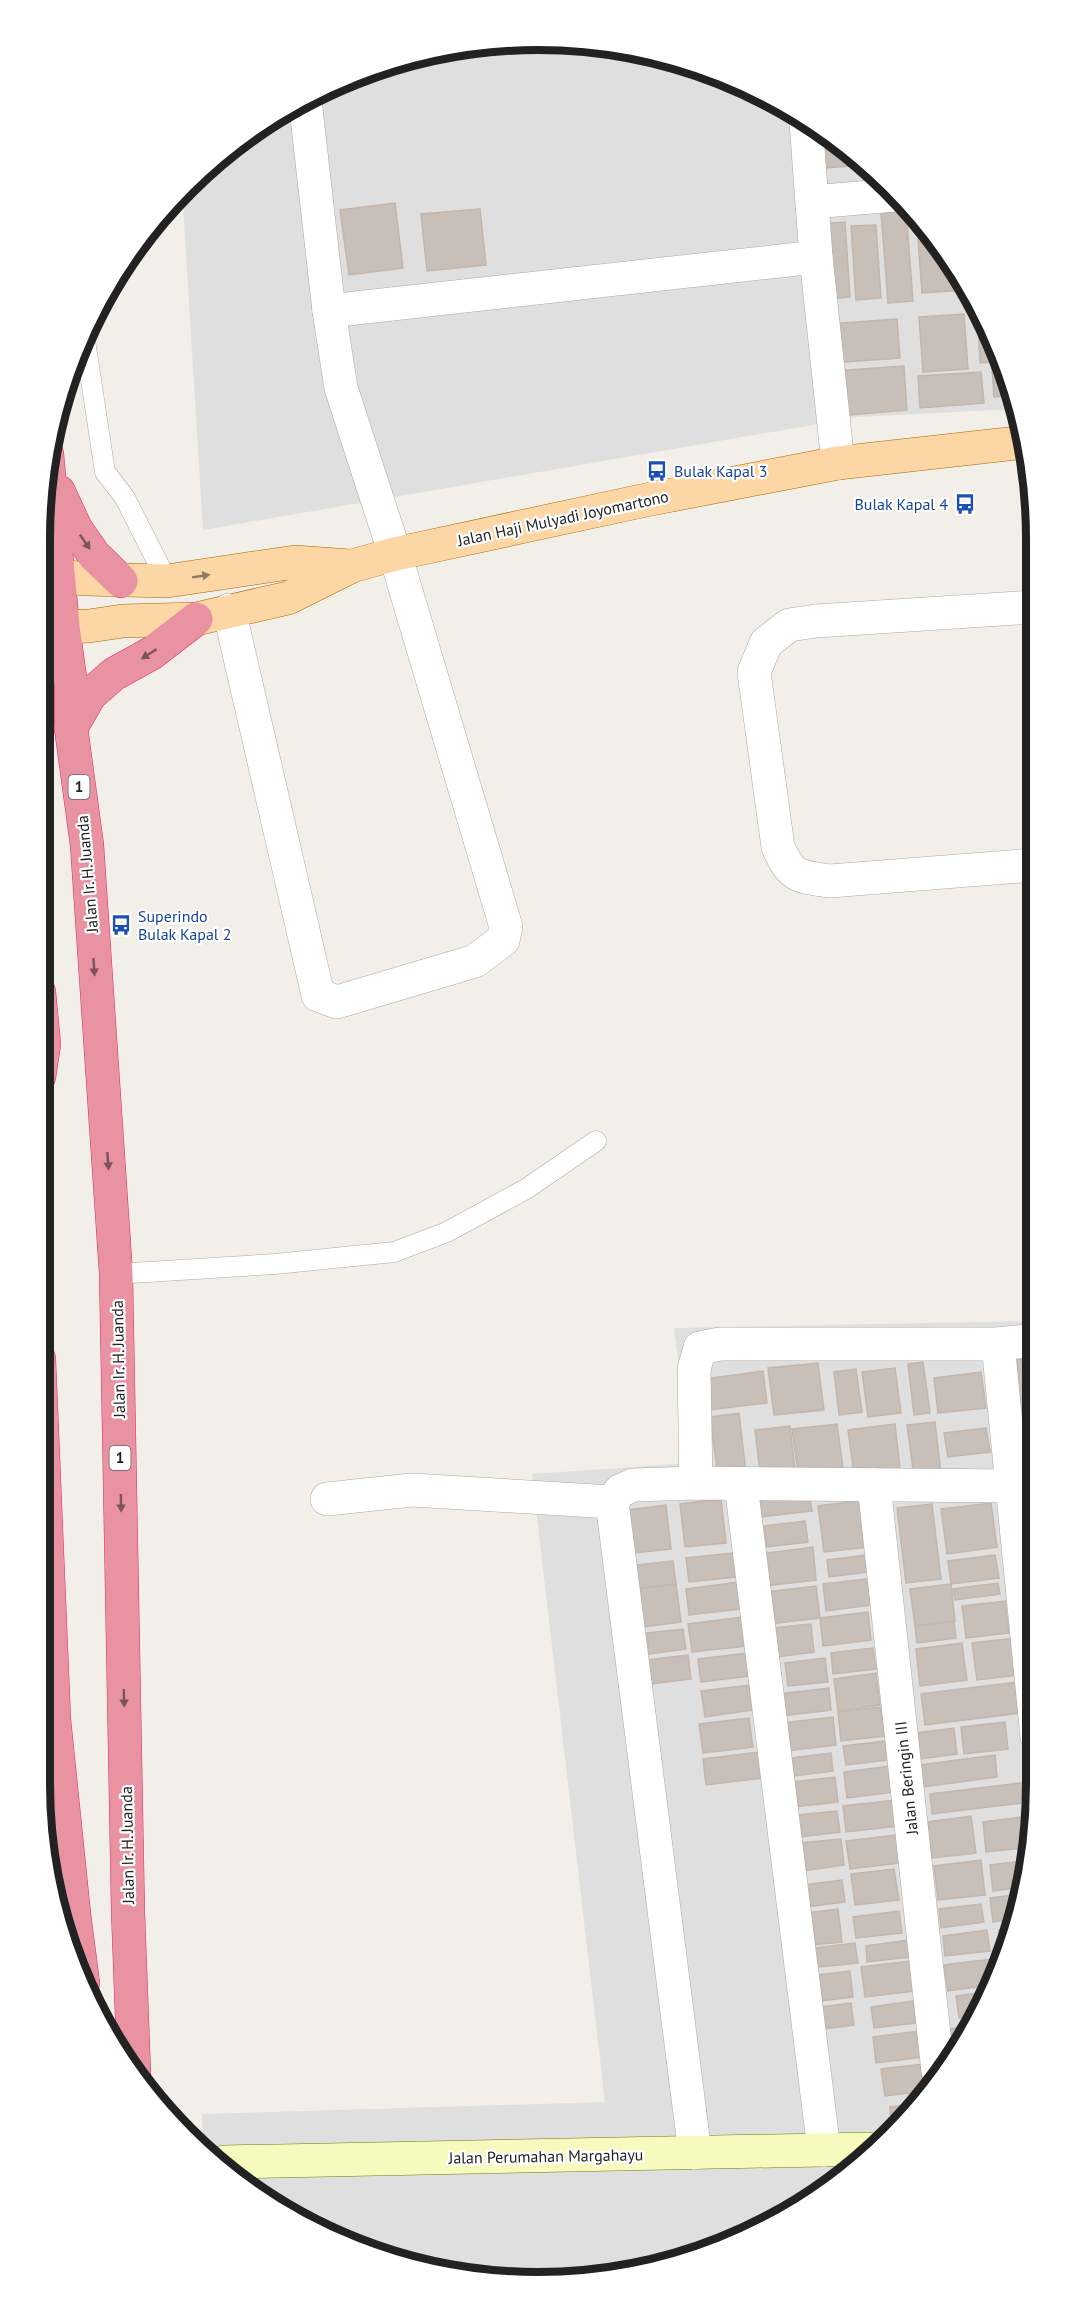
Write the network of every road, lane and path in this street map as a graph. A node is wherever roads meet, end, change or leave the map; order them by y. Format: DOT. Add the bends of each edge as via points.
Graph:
graph roads {
  1 [pos="306,109"];
  2 [pos="807,131"];
  3 [pos="886,196"];
  4 [pos="812,202"];
  5 [pos="816,257"];
  6 [pos="330,311"];
  7 [pos="87,352"];
  8 [pos="1017,443"];
  9 [pos="838,463"];
  10 [pos="54,475"];
  11 [pos="395,554"];
  12 [pos="352,566"];
  13 [pos="50,573"];
  14 [pos="121,581"];
  15 [pos="167,581"];
  16 [pos="1026,607"];
  17 [pos="229,610"];
  18 [pos="196,619"];
  19 [pos="50,630"];
  20 [pos="50,655"];
  21 [pos="71,728"];
  22 [pos="1026,866"];
  23 [pos="596,1141"];
  24 [pos="116,1274"];
  25 [pos="1026,1341"];
  26 [pos="998,1344"];
  27 [pos="696,1483"];
  28 [pos="1024,1484"];
  29 [pos="741,1485"];
  30 [pos="874,1485"];
  31 [pos="327,1499"];
  32 [pos="612,1502"];
  33 [pos="1026,1526"];
  34 [pos="50,1623"];
  35 [pos="50,1749"];
  36 [pos="63,1898"];
  37 [pos="79,1949"];
  38 [pos="133,2056"];
  39 [pos="938,2063"];
  40 [pos="861,2149"];
  41 [pos="824,2150"];
  42 [pos="695,2153"];
  43 [pos="230,2162"];
  1 -- 6 [label="street"];
  2 -- 4 [label="street"];
  3 -- 4 [label="street"];
  4 -- 5 [label="street"];
  5 -- 6 [label="street"];
  5 -- 9 [label="street"];
  6 -- 11 [label="street" via="341,388"];
  7 -- 15 [label="lane" via="105,472 125,498"];
  8 -- 9 [label="main road, Jalan Haji Mulyadi Joyomartono"];
  9 -- 11 [label="main road, Jalan Haji Mulyadi Joyomartono"];
  10 -- 14 [label="highway, one-way" via="76,529 94,555"];
  11 -- 12 [label="main road, Jalan Haji Mulyadi Joyomartono"];
  11 -- 17 [label="street" via="506,927 503,940 475,961 337,1002 318,995"];
  15 -- 12 [label="main road, one-way" via="295,562"];
  12 -- 17 [label="main road" via="288,598"];
  13 -- 14 [label="main road"];
  14 -- 15 [label="main road"];
  16 -- 22 [label="street" via="789,625 766,643 754,672 778,847 786,865 798,876 830,881"];
  17 -- 18 [label="main road"];
  18 -- 19 [label="main road" via="123,621"];
  18 -- 21 [label="highway, one-way" via="152,653 114,674 90,695"];
  20 -- 21 [label="highway, Jalan Ir. H. Juanda / 1" via="71,685"];
  21 -- 24 [label="highway, Jalan Ir. H. Juanda / 1, one-way" via="87,846"];
  23 -- 24 [label="lane" via="526,1189 447,1232 394,1252"];
  24 -- 38 [label="highway, Jalan Ir. H. Juanda / 1, one-way"];
  25 -- 26 [label="street"];
  26 -- 27 [label="street" via="720,1344 700,1348 694,1369"];
  26 -- 28 [label="street"];
  27 -- 29 [label="street"];
  27 -- 32 [label="street" via="633,1485 620,1491"];
  28 -- 30 [label="street"];
  28 -- 33 [label="street"];
  29 -- 30 [label="street"];
  29 -- 41 [label="street"];
  30 -- 39 [label="street, Jalan Beringin III"];
  31 -- 32 [label="street" via="412,1490"];
  32 -- 42 [label="street"];
  34 -- 37 [label="highway" via="54,1719"];
  35 -- 36 [label="highway"];
  40 -- 41 [label="street, Jalan Perumahan Margahayu"];
  41 -- 42 [label="street, Jalan Perumahan Margahayu"];
  42 -- 43 [label="street, Jalan Perumahan Margahayu"];
}
